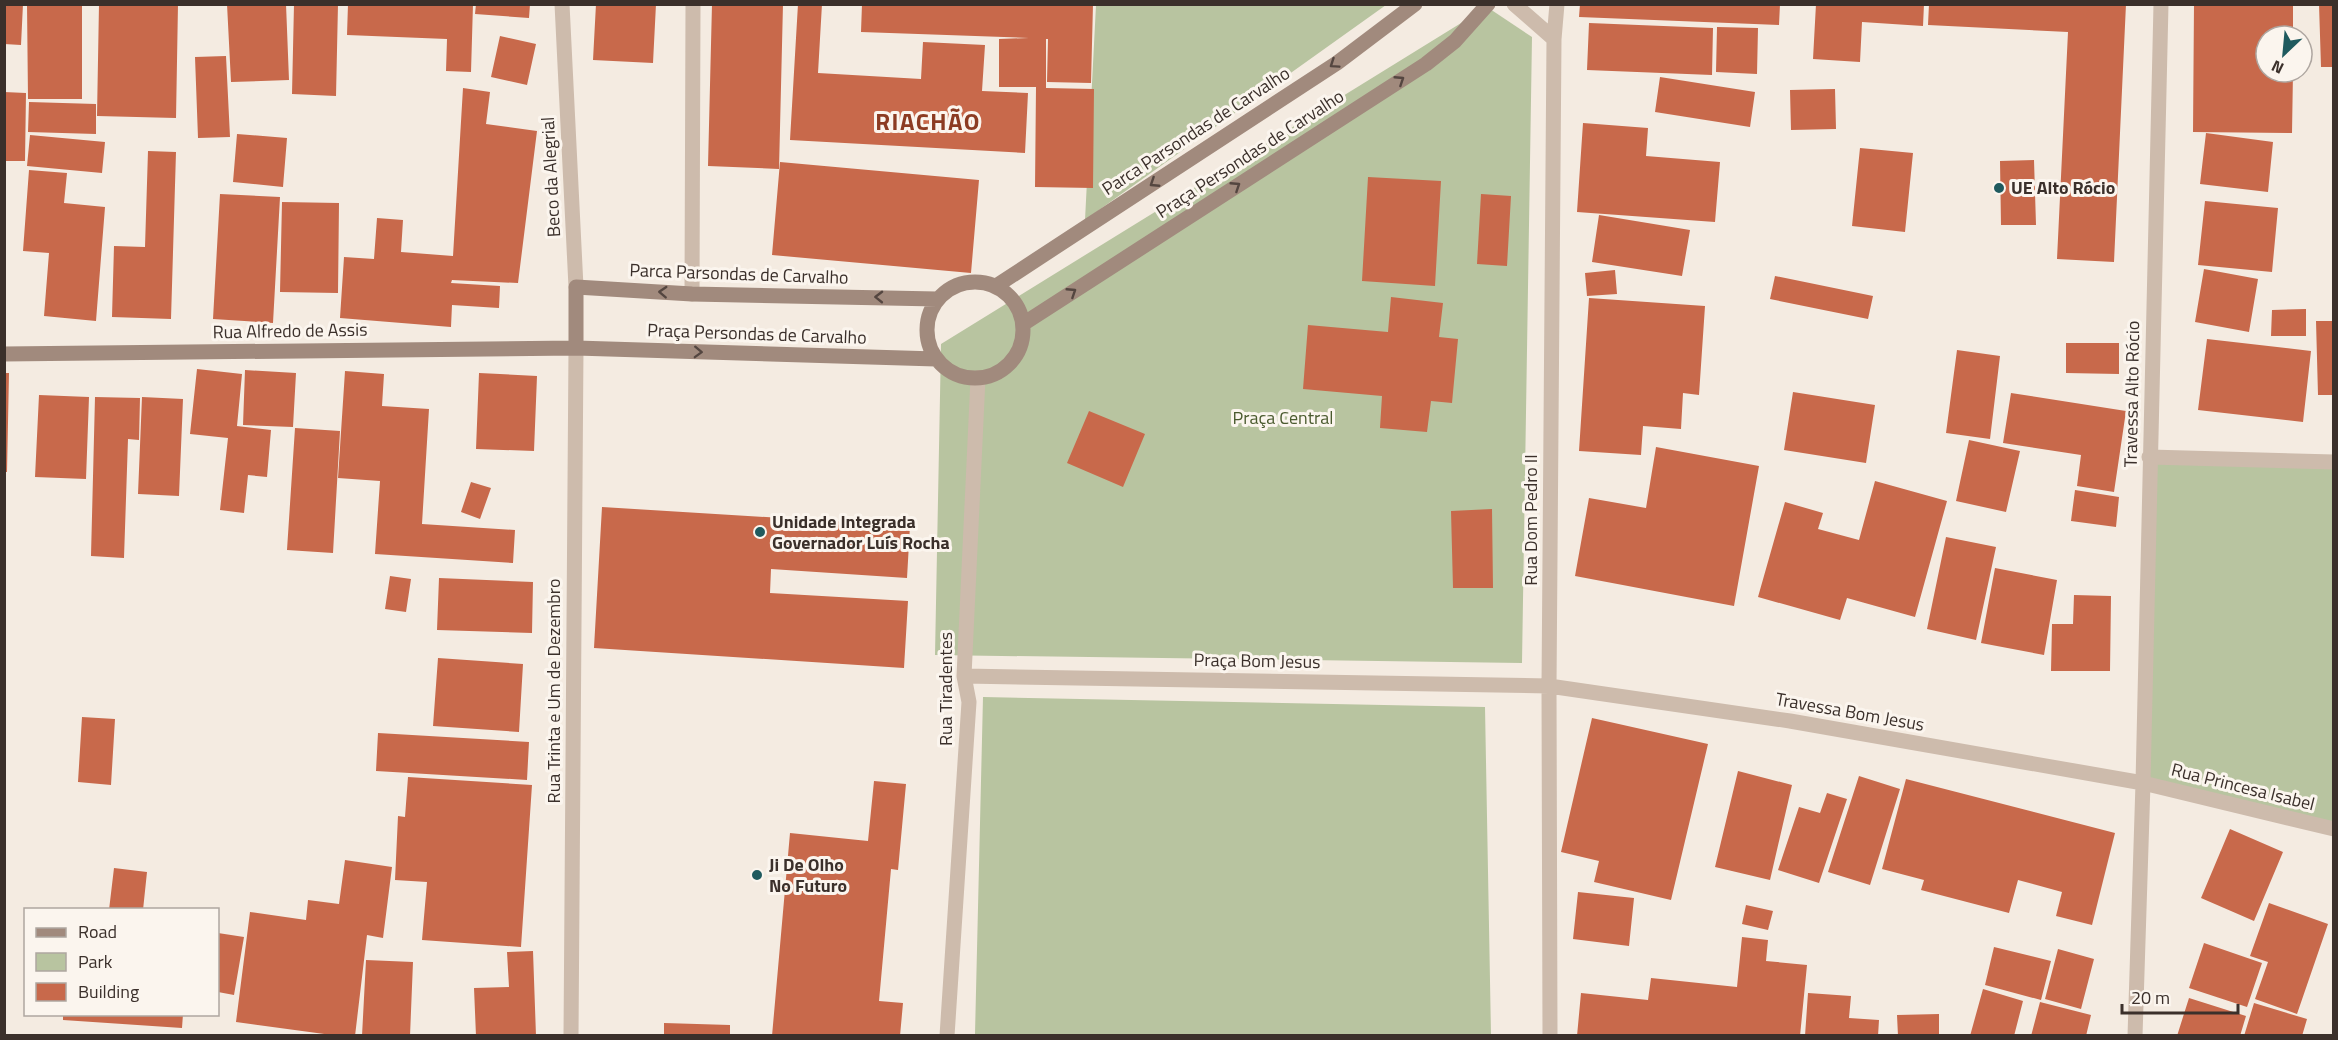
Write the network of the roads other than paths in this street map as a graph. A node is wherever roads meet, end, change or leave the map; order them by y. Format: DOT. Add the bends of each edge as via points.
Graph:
graph roads {
  1 [pos="562,4"];
  2 [pos="693,4"];
  3 [pos="1415,4"];
  4 [pos="1488,4"];
  5 [pos="1514,4"];
  6 [pos="1557,4"];
  7 [pos="2161,4"];
  8 [pos="1554,39"];
  9 [pos="996,286"];
  10 [pos="576,287"];
  11 [pos="692,294"];
  12 [pos="937,299"];
  13 [pos="1023,324"];
  14 [pos="576,348"];
  15 [pos="4,354"];
  16 [pos="936,358"];
  17 [pos="978,378"];
  18 [pos="2149,457"];
  19 [pos="2334,462"];
  20 [pos="964,676"];
  21 [pos="1550,686"];
  22 [pos="2143,783"];
  23 [pos="2334,829"];
  24 [pos="571,1035"];
  25 [pos="947,1035"];
  26 [pos="1550,1035"];
  27 [pos="2135,1035"];
  1 -- 10 [label="street, Beco da Alegrial"];
  2 -- 11 [label="street"];
  3 -- 9 [label="street, Parca Parsondas de Carvalho, one-way" via="1336,63"];
  13 -- 4 [label="street, Praça Persondas de Carvalho, one-way" via="1426,64 1455,41"];
  5 -- 8 [label="street"];
  6 -- 8 [label="street, Rua Dom Pedro II"];
  7 -- 18 [label="street, Travessa Alto Rócio"];
  8 -- 21 [label="street, Rua Dom Pedro II"];
  9 -- 12 [label="street" via="964,283"];
  9 -- 13 [label="street" via="1009,295"];
  11 -- 10 [label="street, Parca Parsondas de Carvalho, one-way"];
  10 -- 14 [label="street, Beco da Alegrial"];
  12 -- 11 [label="street, Parca Parsondas de Carvalho, one-way"];
  12 -- 16 [label="street" via="926,328 928,344"];
  13 -- 17 [label="street" via="1023,339 1007,366"];
  14 -- 15 [label="street, Rua Alfredo de Assis"];
  14 -- 16 [label="street, Praça Persondas de Carvalho, one-way"];
  14 -- 24 [label="street, Rua Trinta e Um de Dezembro"];
  16 -- 17 [label="street" via="947,370"];
  17 -- 20 [label="street, Rua Tiradentes"];
  18 -- 19 [label="street"];
  18 -- 22 [label="street, Travessa Alto Rócio"];
  20 -- 21 [label="street, Praça Bom Jesus"];
  20 -- 25 [label="street, Rua Tiradentes" via="969,702"];
  21 -- 22 [label="street, Travessa Bom Jesus" via="1790,720"];
  21 -- 26 [label="street, Rua Dom Pedro II"];
  22 -- 23 [label="street, Rua Princesa Isabel"];
  22 -- 27 [label="street, Travessa Alto Rócio"];
}
